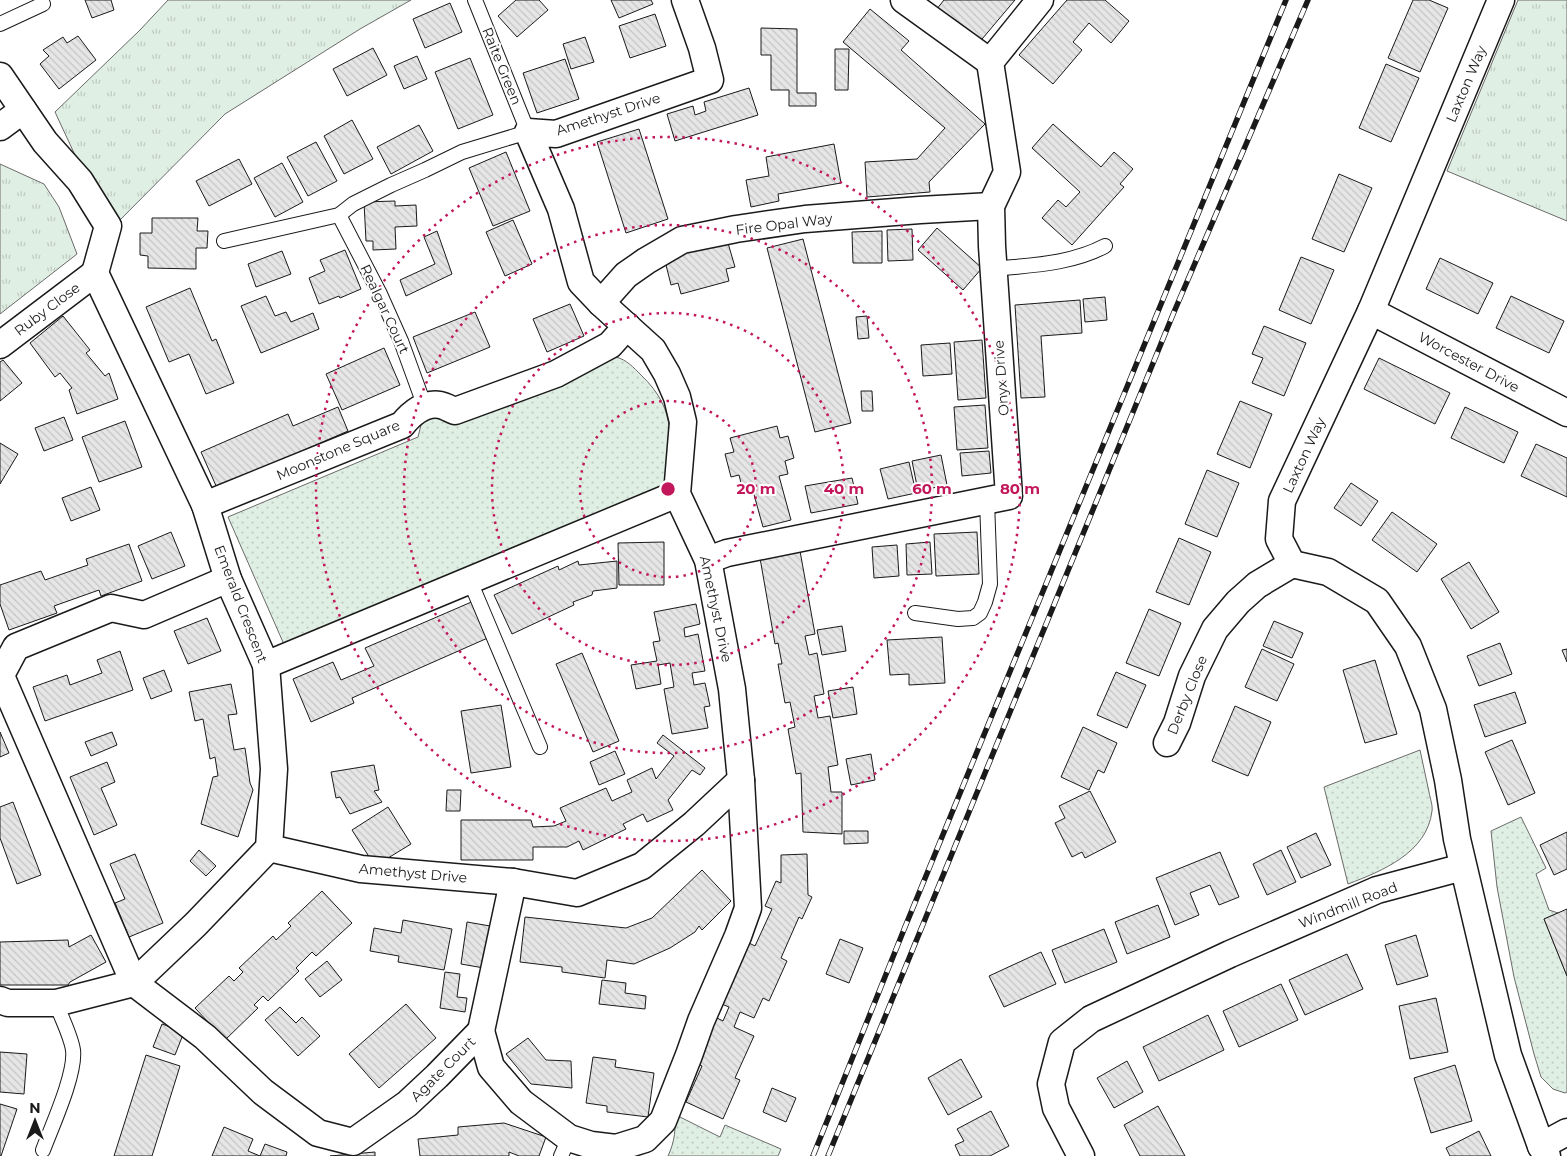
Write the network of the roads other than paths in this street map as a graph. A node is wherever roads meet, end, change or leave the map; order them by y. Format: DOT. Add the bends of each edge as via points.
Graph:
graph roads {
  1 [pos="475,0"];
  2 [pos="686,0"];
  3 [pos="904,0"];
  4 [pos="1040,0"];
  5 [pos="1501,0"];
  6 [pos="43,4"];
  7 [pos="0,24"];
  8 [pos="990,62"];
  9 [pos="0,76"];
  10 [pos="23,110"];
  11 [pos="0,127"];
  12 [pos="528,132"];
  13 [pos="991,206"];
  14 [pos="339,215"];
  15 [pos="224,242"];
  16 [pos="1105,246"];
  17 [pos="994,269"];
  18 [pos="95,273"];
  19 [pos="601,303"];
  20 [pos="1371,310"];
  21 [pos="627,326"];
  22 [pos="0,345"];
  23 [pos="425,406"];
  24 [pos="1567,413"];
  25 [pos="677,494"];
  26 [pos="987,500"];
  27 [pos="205,506"];
  28 [pos="708,560"];
  29 [pos="1292,564"];
  30 [pos="228,579"];
  31 [pos="470,581"];
  32 [pos="915,613"];
  33 [pos="266,665"];
  34 [pos="0,677"];
  35 [pos="1167,744"];
  36 [pos="540,747"];
  37 [pos="741,780"];
  38 [pos="269,848"];
  39 [pos="1463,867"];
  40 [pos="513,882"];
  41 [pos="134,983"];
  42 [pos="0,1000"];
  43 [pos="56,1003"];
  44 [pos="481,1030"];
  45 [pos="1567,1132"];
  46 [pos="565,1147"];
  47 [pos="43,1150"];
  48 [pos="1544,1151"];
  49 [pos="1080,1156"];
  1 -- 12 [label="lane, Raite Green"];
  2 -- 12 [label="street, Amethyst Drive" via="710,80 556,134"];
  3 -- 8 [label="street"];
  4 -- 8 [label="street"];
  5 -- 20 [label="street, Laxton Way"];
  6 -- 7 [label="lane"];
  8 -- 13 [label="street, Onyx Drive" via="1007,172"];
  9 -- 10 [label="street"];
  10 -- 11 [label="street"];
  10 -- 18 [label="street" via="45,142 80,181 108,226"];
  12 -- 14 [label="lane" via="462,152 353,204"];
  12 -- 19 [label="street, Amethyst Drive" via="561,209 581,282"];
  13 -- 17 [label="street, Onyx Drive"];
  13 -- 19 [label="street, Fire Opal Way" via="805,219 682,240 626,275"];
  14 -- 15 [label="lane"];
  14 -- 23 [label="lane, Realgar Court" via="380,294"];
  16 -- 17 [label="lane" via="1071,259"];
  17 -- 26 [label="street, Onyx Drive" via="1009,496"];
  18 -- 22 [label="street, Ruby Close"];
  18 -- 27 [label="street, Emerald Crescent"];
  19 -- 21 [label="street, Amethyst Drive"];
  20 -- 24 [label="street, Worcester Drive"];
  20 -- 29 [label="street, Laxton Way" via="1282,501 1279,539"];
  21 -- 23 [label="street" via="610,345 556,374 455,411 438,405"];
  21 -- 25 [label="street, Amethyst Drive" via="653,350 677,397 683,422"];
  23 -- 27 [label="street, Moonstone Square" via="412,413 402,425"];
  25 -- 28 [label="street, Amethyst Drive"];
  25 -- 31 [label="street"];
  26 -- 28 [label="street, Onyx Drive" via="727,553"];
  26 -- 32 [label="lane" via="990,584 980,613 973,618 958,619"];
  27 -- 30 [label="street, Emerald Crescent"];
  28 -- 37 [label="street, Amethyst Drive" via="732,689"];
  29 -- 35 [label="street, Derby Close" via="1257,585 1215,629 1192,676"];
  29 -- 39 [label="street" via="1328,572 1377,601 1408,646 1433,709"];
  30 -- 33 [label="street, Emerald Crescent"];
  30 -- 34 [label="street" via="144,615 111,608 16,648"];
  31 -- 33 [label="street"];
  31 -- 36 [label="lane"];
  33 -- 38 [label="street, Emerald Crescent" via="274,770"];
  34 -- 41 [label="street"];
  37 -- 40 [label="street, Amethyst Drive" via="642,866 577,893"];
  37 -- 46 [label="street, Agate Court" via="748,908 662,1121 645,1139 616,1148 591,1145"];
  38 -- 40 [label="street, Amethyst Drive" via="361,869"];
  38 -- 41 [label="street"];
  39 -- 48 [label="street" via="1508,1056"];
  39 -- 49 [label="street, Windmill Road" via="1378,890 1091,1019 1062,1042 1050,1084 1056,1108"];
  40 -- 44 [label="street"];
  41 -- 43 [label="street"];
  41 -- 44 [label="street, Agate Court" via="205,1037 263,1092 318,1133 353,1142 407,1104"];
  42 -- 43 [label="street" via="8,1003"];
  43 -- 47 [label="lane" via="72,1048 73,1061"];
  44 -- 46 [label="street, Agate Court" via="491,1067"];
  45 -- 48 [label="street"];
}
